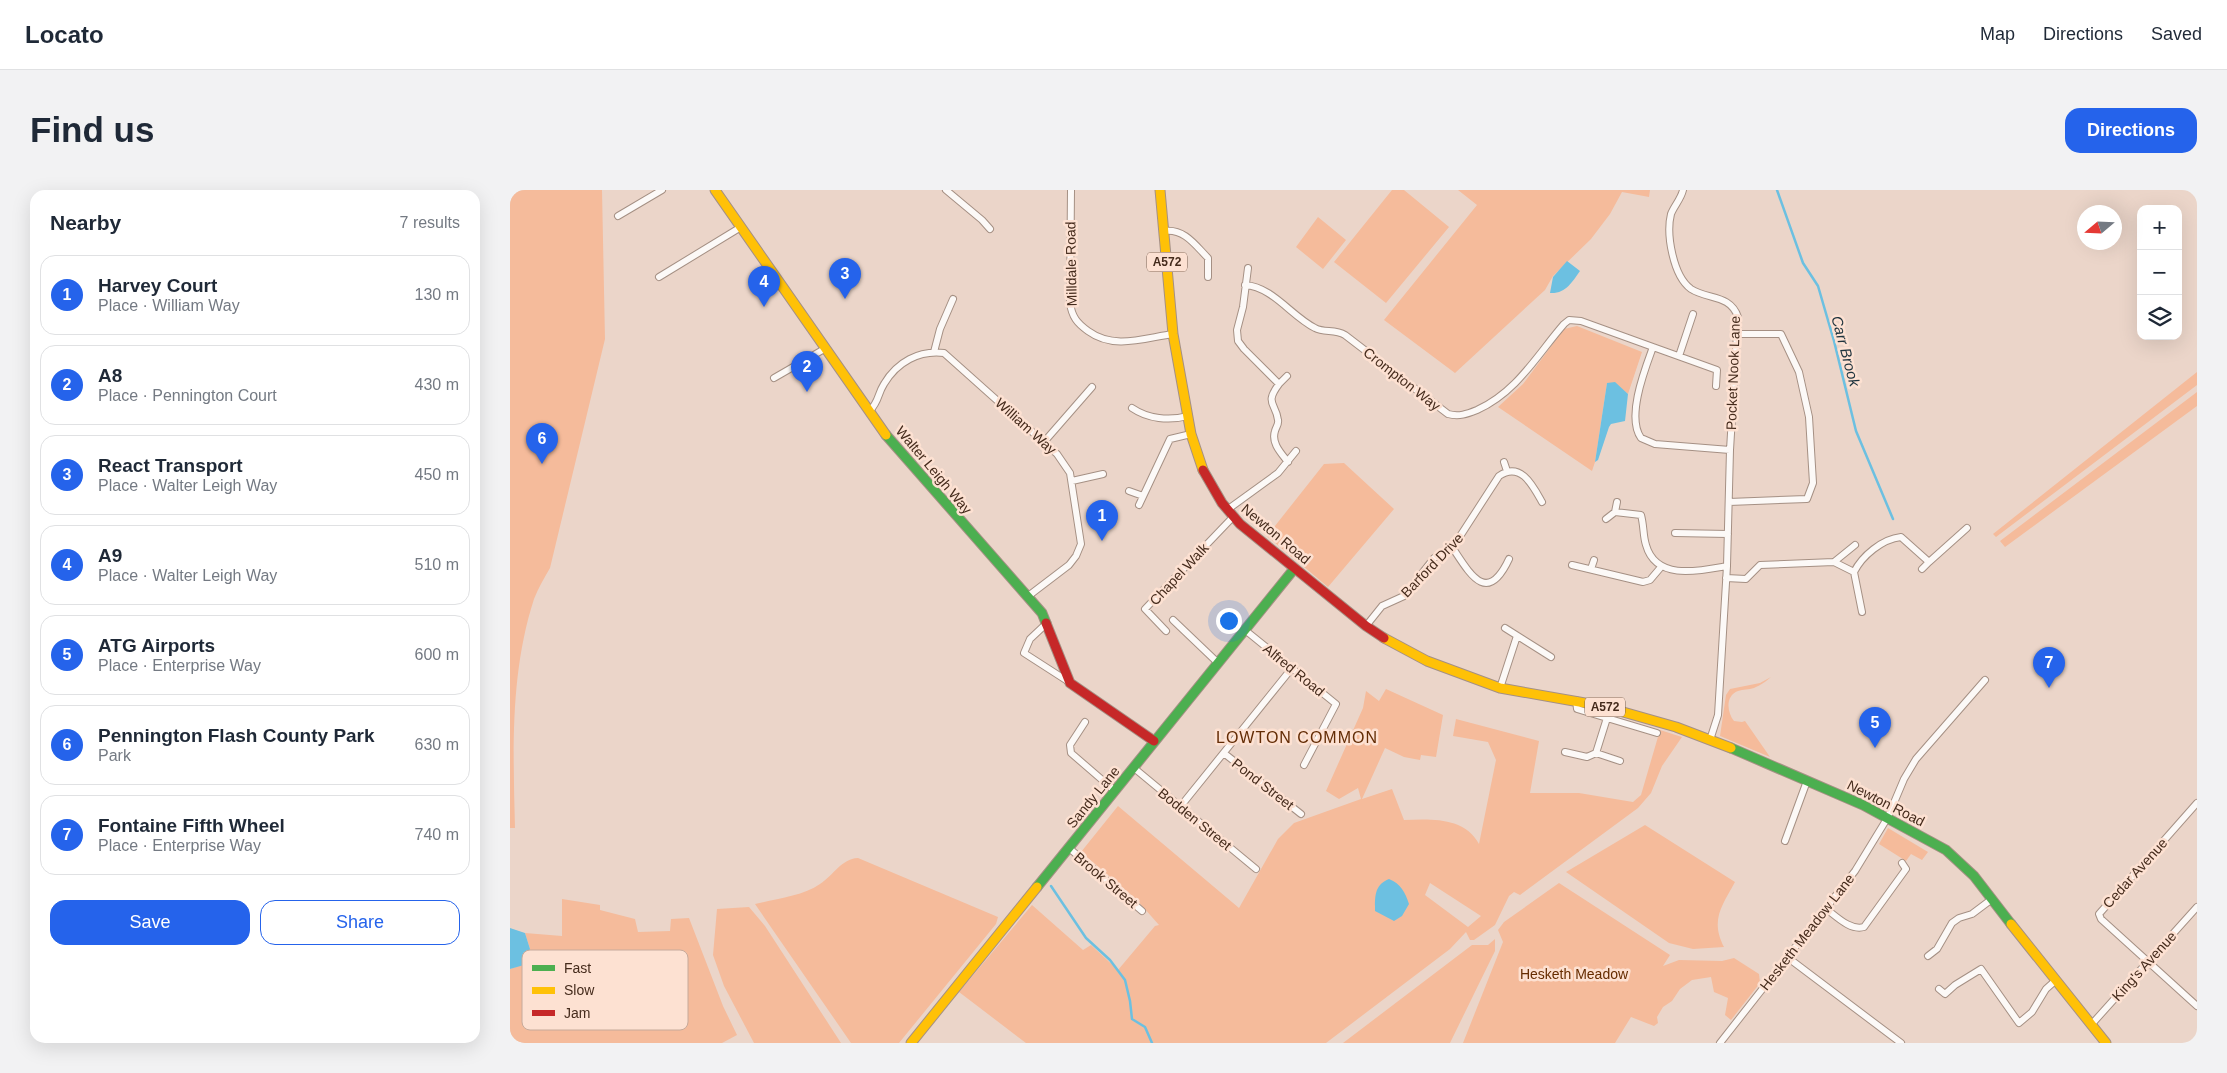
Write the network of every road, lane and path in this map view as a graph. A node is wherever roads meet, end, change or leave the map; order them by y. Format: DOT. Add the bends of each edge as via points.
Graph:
graph roads {
  1 [pos="662,190"];
  2 [pos="714,190"];
  3 [pos="1071,190"];
  4 [pos="1160,190"];
  5 [pos="1683,190"];
  6 [pos="951,191"];
  7 [pos="618,216"];
  8 [pos="741,227"];
  9 [pos="990,229"];
  10 [pos="1165,231"];
  11 [pos="1248,268"];
  12 [pos="660,277"];
  13 [pos="1208,277"];
  14 [pos="1246,285"];
  15 [pos="953,299"];
  16 [pos="1693,314"];
  17 [pos="1174,334"];
  18 [pos="1737,334"];
  19 [pos="1654,347"];
  20 [pos="826,348"];
  21 [pos="934,352"];
  22 [pos="1679,356"];
  23 [pos="1287,376"];
  24 [pos="774,378"];
  25 [pos="1279,384"];
  26 [pos="1716,386"];
  27 [pos="1092,387"];
  28 [pos="1132,408"];
  29 [pos="869,412"];
  30 [pos="1188,416"];
  31 [pos="1191,434"];
  32 [pos="1044,442"];
  33 [pos="1730,450"];
  34 [pos="1296,451"];
  35 [pos="1288,462"];
  36 [pos="1504,462"];
  37 [pos="1507,471"];
  38 [pos="1102,474"];
  39 [pos="1072,481"];
  40 [pos="1129,490"];
  41 [pos="1143,496"];
  42 [pos="1542,502"];
  43 [pos="1617,502"];
  44 [pos="1729,502"];
  45 [pos="1140,505"];
  46 [pos="1616,512"];
  47 [pos="1230,514"];
  48 [pos="1606,519"];
  49 [pos="1967,528"];
  50 [pos="1675,533"];
  51 [pos="1728,534"];
  52 [pos="1855,544"];
  53 [pos="1452,548"];
  54 [pos="1509,559"];
  55 [pos="1594,560"];
  56 [pos="1834,562"];
  57 [pos="1929,562"];
  58 [pos="1572,565"];
  59 [pos="1727,566"];
  60 [pos="1661,567"];
  61 [pos="1294,568"];
  62 [pos="1922,568"];
  63 [pos="1591,569"];
  64 [pos="1854,572"];
  65 [pos="1726,578"];
  66 [pos="1027,598"];
  67 [pos="1862,612"];
  68 [pos="1173,620"];
  69 [pos="1047,624"];
  70 [pos="1366,626"];
  71 [pos="1505,628"];
  72 [pos="1245,630"];
  73 [pos="1166,631"];
  74 [pos="1517,636"];
  75 [pos="1551,657"];
  76 [pos="1217,662"];
  77 [pos="1292,668"];
  78 [pos="1984,680"];
  79 [pos="1070,683"];
  80 [pos="1500,688"];
  81 [pos="1576,700"];
  82 [pos="1606,718"];
  83 [pos="1085,722"];
  84 [pos="1657,733"];
  85 [pos="1710,740"];
  86 [pos="1154,741"];
  87 [pos="1565,752"];
  88 [pos="1596,753"];
  89 [pos="1225,754"];
  90 [pos="1620,761"];
  91 [pos="1304,765"];
  92 [pos="1134,768"];
  93 [pos="1807,781"];
  94 [pos="1115,791"];
  95 [pos="2197,803"];
  96 [pos="1180,808"];
  97 [pos="1301,814"];
  98 [pos="1888,817"];
  99 [pos="1785,841"];
  100 [pos="1070,848"];
  101 [pos="1902,863"];
  102 [pos="1256,869"];
  103 [pos="1992,899"];
  104 [pos="2197,907"];
  105 [pos="1825,908"];
  106 [pos="1142,911"];
  107 [pos="1786,956"];
  108 [pos="1928,956"];
  109 [pos="2148,962"];
  110 [pos="2055,981"];
  111 [pos="1939,990"];
  112 [pos="2197,1006"];
  113 [pos="2091,1025"];
  114 [pos="911,1043"];
  115 [pos="1720,1043"];
  116 [pos="1901,1043"];
  117 [pos="2106,1043"];
  1 -- 7 [label="street"];
  2 -- 8 [label="main road, Walter Leigh Way"];
  3 -- 17 [label="street, Milldale Road" via="1072,316 1085,329 1107,342"];
  4 -- 10 [label="main road, Newton Road / A572"];
  5 -- 18 [label="street, Pocket Nook Lane" via="1671,214 1669,238 1678,271 1690,288 1735,307"];
  6 -- 9 [label="street"];
  8 -- 12 [label="street"];
  8 -- 20 [label="main road, Walter Leigh Way"];
  10 -- 13 [label="street" via="1182,233 1208,258"];
  10 -- 17 [label="main road, Newton Road / A572"];
  11 -- 14 [label="street"];
  14 -- 19 [label="street, Crompton Way" via="1259,287 1314,328 1345,335 1454,416 1465,415 1487,405 1516,385 1569,320 1581,321"];
  14 -- 25 [label="street" via="1237,330 1238,341"];
  15 -- 21 [label="street"];
  16 -- 22 [label="street"];
  17 -- 30 [label="main road, Newton Road / A572"];
  18 -- 33 [label="street, Pocket Nook Lane"];
  18 -- 44 [label="street" via="1781,334 1799,372 1809,417 1813,483 1807,499"];
  19 -- 22 [label="street, Crompton Way"];
  19 -- 33 [label="street" via="1641,379 1638,399 1636,426 1641,438 1655,444"];
  20 -- 24 [label="street"];
  20 -- 29 [label="main road, Walter Leigh Way"];
  21 -- 29 [label="street" via="911,357 894,369 883,386 879,401"];
  21 -- 32 [label="street, William Way" via="944,353"];
  22 -- 26 [label="street, Crompton Way" via="1717,370"];
  23 -- 25 [label="street"];
  25 -- 35 [label="street" via="1272,397 1278,422 1274,438"];
  27 -- 32 [label="street"];
  28 -- 30 [label="street" via="1151,417"];
  29 -- 66 [label="main road, Walter Leigh Way"];
  30 -- 31 [label="main road, Newton Road / A572"];
  31 -- 41 [label="street" via="1170,439"];
  31 -- 47 [label="main road, Newton Road / A572" via="1202,469"];
  32 -- 39 [label="street, William Way" via="1057,454"];
  33 -- 44 [label="street, Pocket Nook Lane"];
  34 -- 35 [label="street"];
  35 -- 47 [label="street"];
  36 -- 37 [label="street"];
  37 -- 42 [label="street" via="1522,473 1532,483"];
  37 -- 53 [label="street, Barford Drive" via="1496,478"];
  38 -- 39 [label="street"];
  39 -- 66 [label="street, William Way" via="1081,532 1079,550 1069,565"];
  40 -- 41 [label="street"];
  41 -- 45 [label="street"];
  43 -- 46 [label="street"];
  44 -- 51 [label="street, Pocket Nook Lane"];
  46 -- 48 [label="street"];
  46 -- 60 [label="street" via="1641,515 1646,545"];
  47 -- 61 [label="main road, Newton Road / A572"];
  47 -- 73 [label="street, Chapel Walk" via="1145,609"];
  49 -- 57 [label="street"];
  50 -- 51 [label="street"];
  51 -- 59 [label="street, Pocket Nook Lane"];
  52 -- 56 [label="street"];
  53 -- 54 [label="street" via="1473,576 1485,583 1498,579"];
  53 -- 70 [label="street, Barford Drive" via="1434,558 1404,596 1384,604"];
  55 -- 63 [label="street"];
  56 -- 64 [label="street"];
  56 -- 65 [label="street" via="1760,565 1746,579"];
  57 -- 62 [label="street"];
  57 -- 64 [label="street" via="1901,538 1891,538 1860,560"];
  58 -- 63 [label="street"];
  59 -- 60 [label="street" via="1692,571"];
  59 -- 65 [label="street, Pocket Nook Lane"];
  60 -- 63 [label="street" via="1644,582"];
  61 -- 70 [label="main road, Newton Road / A572"];
  61 -- 72 [label="main road, Sandy Lane"];
  64 -- 67 [label="street"];
  65 -- 85 [label="street, Pocket Nook Lane" via="1718,715"];
  66 -- 69 [label="main road, Walter Leigh Way" via="1042,613"];
  68 -- 76 [label="street"];
  69 -- 79 [label="main road, Walter Leigh Way"];
  69 -- 79 [label="street" via="1030,640 1024,653"];
  70 -- 80 [label="main road, Newton Road / A572" via="1427,661"];
  71 -- 74 [label="street"];
  72 -- 76 [label="main road, Sandy Lane"];
  72 -- 77 [label="street, Alfred Road"];
  74 -- 75 [label="street"];
  74 -- 80 [label="street"];
  76 -- 86 [label="main road, Sandy Lane"];
  77 -- 89 [label="street"];
  77 -- 91 [label="street, Alfred Road" via="1336,704"];
  78 -- 98 [label="street, Hesketh Meadow Lane" via="1916,759"];
  79 -- 86 [label="main road"];
  80 -- 81 [label="main road, Newton Road / A572"];
  81 -- 82 [label="street" via="1577,709"];
  81 -- 85 [label="main road, Newton Road / A572"];
  82 -- 84 [label="street"];
  82 -- 88 [label="street"];
  83 -- 94 [label="street" via="1070,746 1071,753"];
  85 -- 93 [label="main road, Newton Road / A572"];
  86 -- 92 [label="main road, Sandy Lane"];
  87 -- 88 [label="street" via="1587,757"];
  88 -- 90 [label="street"];
  89 -- 96 [label="street"];
  89 -- 97 [label="street, Pond Street"];
  92 -- 94 [label="main road, Sandy Lane"];
  92 -- 96 [label="street, Bodden Street"];
  93 -- 98 [label="main road, Newton Road / A572"];
  93 -- 99 [label="street"];
  94 -- 100 [label="main road, Sandy Lane"];
  95 -- 109 [label="street, Cedar Avenue" via="2099,914"];
  96 -- 102 [label="street, Bodden Street"];
  98 -- 103 [label="main road, Newton Road / A572" via="1946,850 1974,876"];
  98 -- 105 [label="street, Hesketh Meadow Lane" via="1855,871"];
  100 -- 106 [label="street, Brook Street"];
  100 -- 114 [label="main road, Sandy Lane"];
  101 -- 105 [label="street" via="1908,870 1864,927 1852,927"];
  103 -- 108 [label="street" via="1972,914 1952,923 1937,949"];
  103 -- 110 [label="main road, Newton Road / A572"];
  104 -- 109 [label="street, King's Avenue"];
  105 -- 107 [label="street, Hesketh Meadow Lane"];
  107 -- 115 [label="street, Hesketh Meadow Lane"];
  107 -- 116 [label="street"];
  109 -- 112 [label="street"];
  109 -- 113 [label="street, King's Avenue"];
  110 -- 111 [label="street" via="2032,1012 2019,1023 1981,969 1945,994"];
  110 -- 113 [label="main road, Newton Road / A572"];
  113 -- 117 [label="main road, Newton Road / A572"];
}
